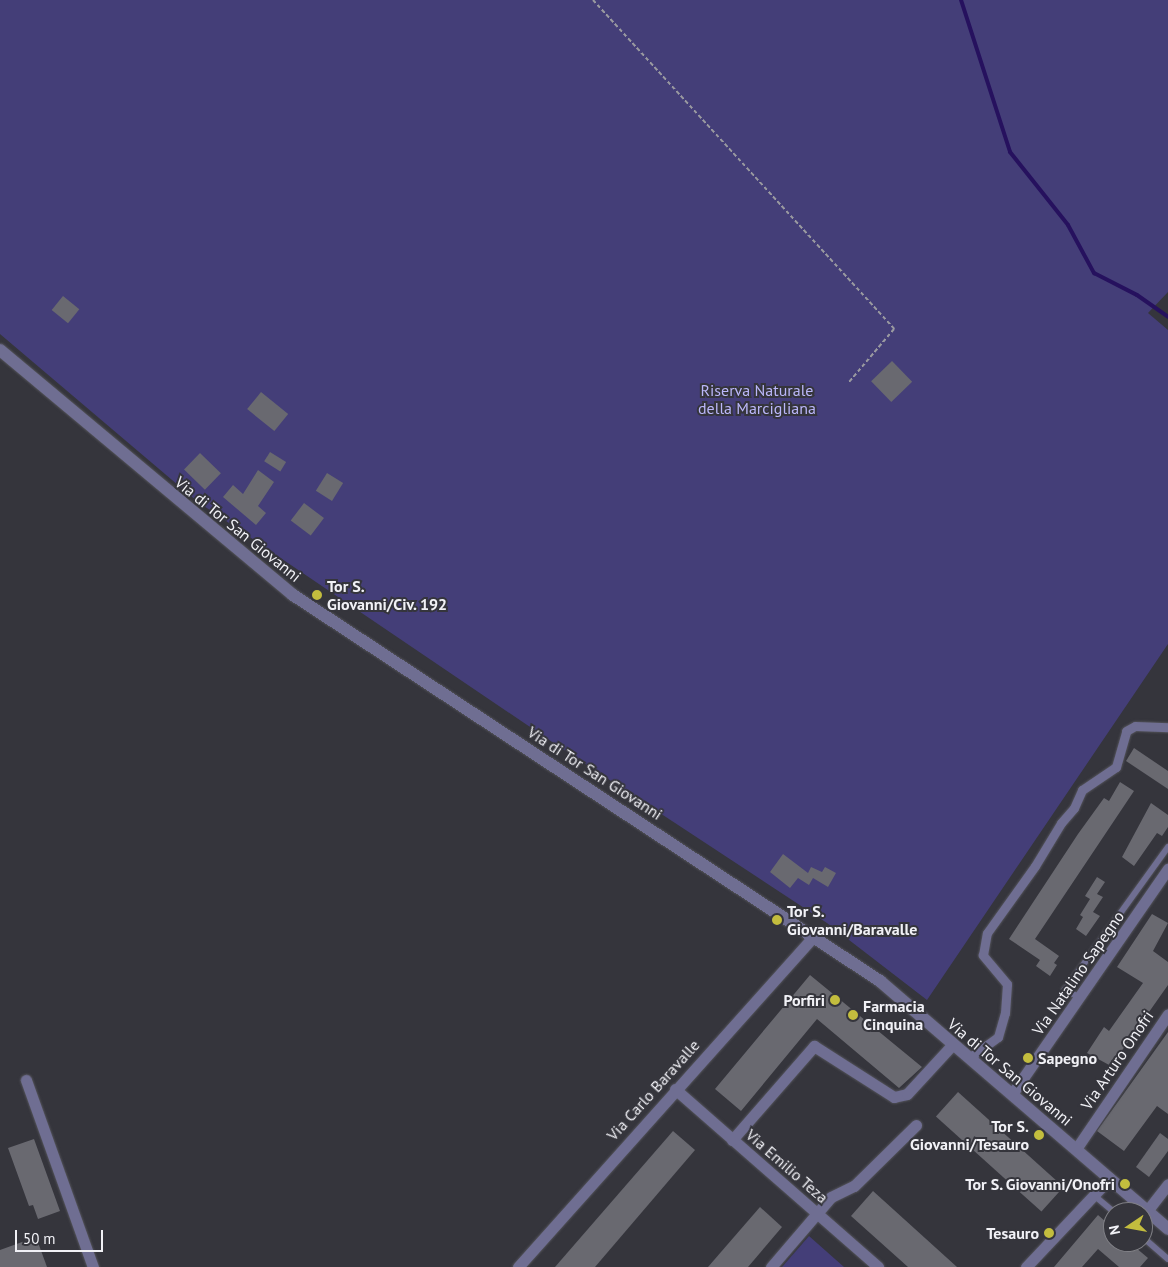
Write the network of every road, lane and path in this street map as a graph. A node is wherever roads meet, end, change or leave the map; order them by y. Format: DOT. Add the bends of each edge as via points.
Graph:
graph roads {
  1 [pos="593,0"];
  2 [pos="0,350"];
  3 [pos="849,382"];
  4 [pos="1168,726"];
  5 [pos="1168,847"];
  6 [pos="1168,869"];
  7 [pos="814,936"];
  8 [pos="1081,999"];
  9 [pos="1168,1014"];
  10 [pos="952,1044"];
  11 [pos="969,1058"];
  12 [pos="26,1080"];
  13 [pos="675,1089"];
  14 [pos="1012,1094"];
  15 [pos="916,1124"];
  16 [pos="732,1140"];
  17 [pos="1076,1149"];
  18 [pos="1110,1178"];
  19 [pos="1168,1184"];
  20 [pos="1094,1195"];
  21 [pos="1137,1202"];
  22 [pos="1103,1203"];
  23 [pos="1153,1203"];
  24 [pos="818,1214"];
  25 [pos="1153,1216"];
  26 [pos="1168,1230"];
  27 [pos="1153,1246"];
  28 [pos="1168,1259"];
  29 [pos="93,1267"];
  30 [pos="518,1267"];
  31 [pos="771,1267"];
  32 [pos="878,1267"];
  33 [pos="1026,1267"];
  1 -- 3 [label="path" via="894,329"];
  2 -- 7 [label="street, Via di Tor San Giovanni" via="293,595"];
  4 -- 11 [label="street" via="1135,726 1126,731 1116,767 1082,790 1074,808 987,933 983,955 1007,984 1005,1013 998,1037"];
  5 -- 8 [label="lane" via="1065,990"];
  6 -- 8 [label="street, Via Natalino Sapegno"];
  7 -- 10 [label="street, Via di Tor San Giovanni" via="880,982"];
  7 -- 13 [label="street, Via Carlo Baravalle"];
  8 -- 14 [label="street, Via Natalino Sapegno"];
  9 -- 17 [label="street, Via Arturo Onofri"];
  10 -- 11 [label="street, Via di Tor San Giovanni"];
  10 -- 16 [label="street" via="907,1094 894,1097 814,1046"];
  11 -- 14 [label="street, Via di Tor San Giovanni"];
  12 -- 29 [label="street"];
  13 -- 16 [label="street, Via Emilio Teza"];
  13 -- 30 [label="street, Via Carlo Baravalle"];
  14 -- 17 [label="street, Via di Tor San Giovanni"];
  15 -- 24 [label="street" via="854,1186 831,1198"];
  16 -- 24 [label="street, Via Emilio Teza"];
  17 -- 18 [label="street, Via di Tor San Giovanni"];
  18 -- 20 [label="street"];
  18 -- 21 [label="street, Via di Tor San Giovanni"];
  19 -- 23 [label="street"];
  20 -- 22 [label="lane"];
  20 -- 33 [label="street"];
  24 -- 31 [label="street"];
  24 -- 32 [label="street, Via Emilio Teza"];
  25 -- 26 [label="street, Via di Tor San Giovanni"];
  27 -- 28 [label="lane"];
}
